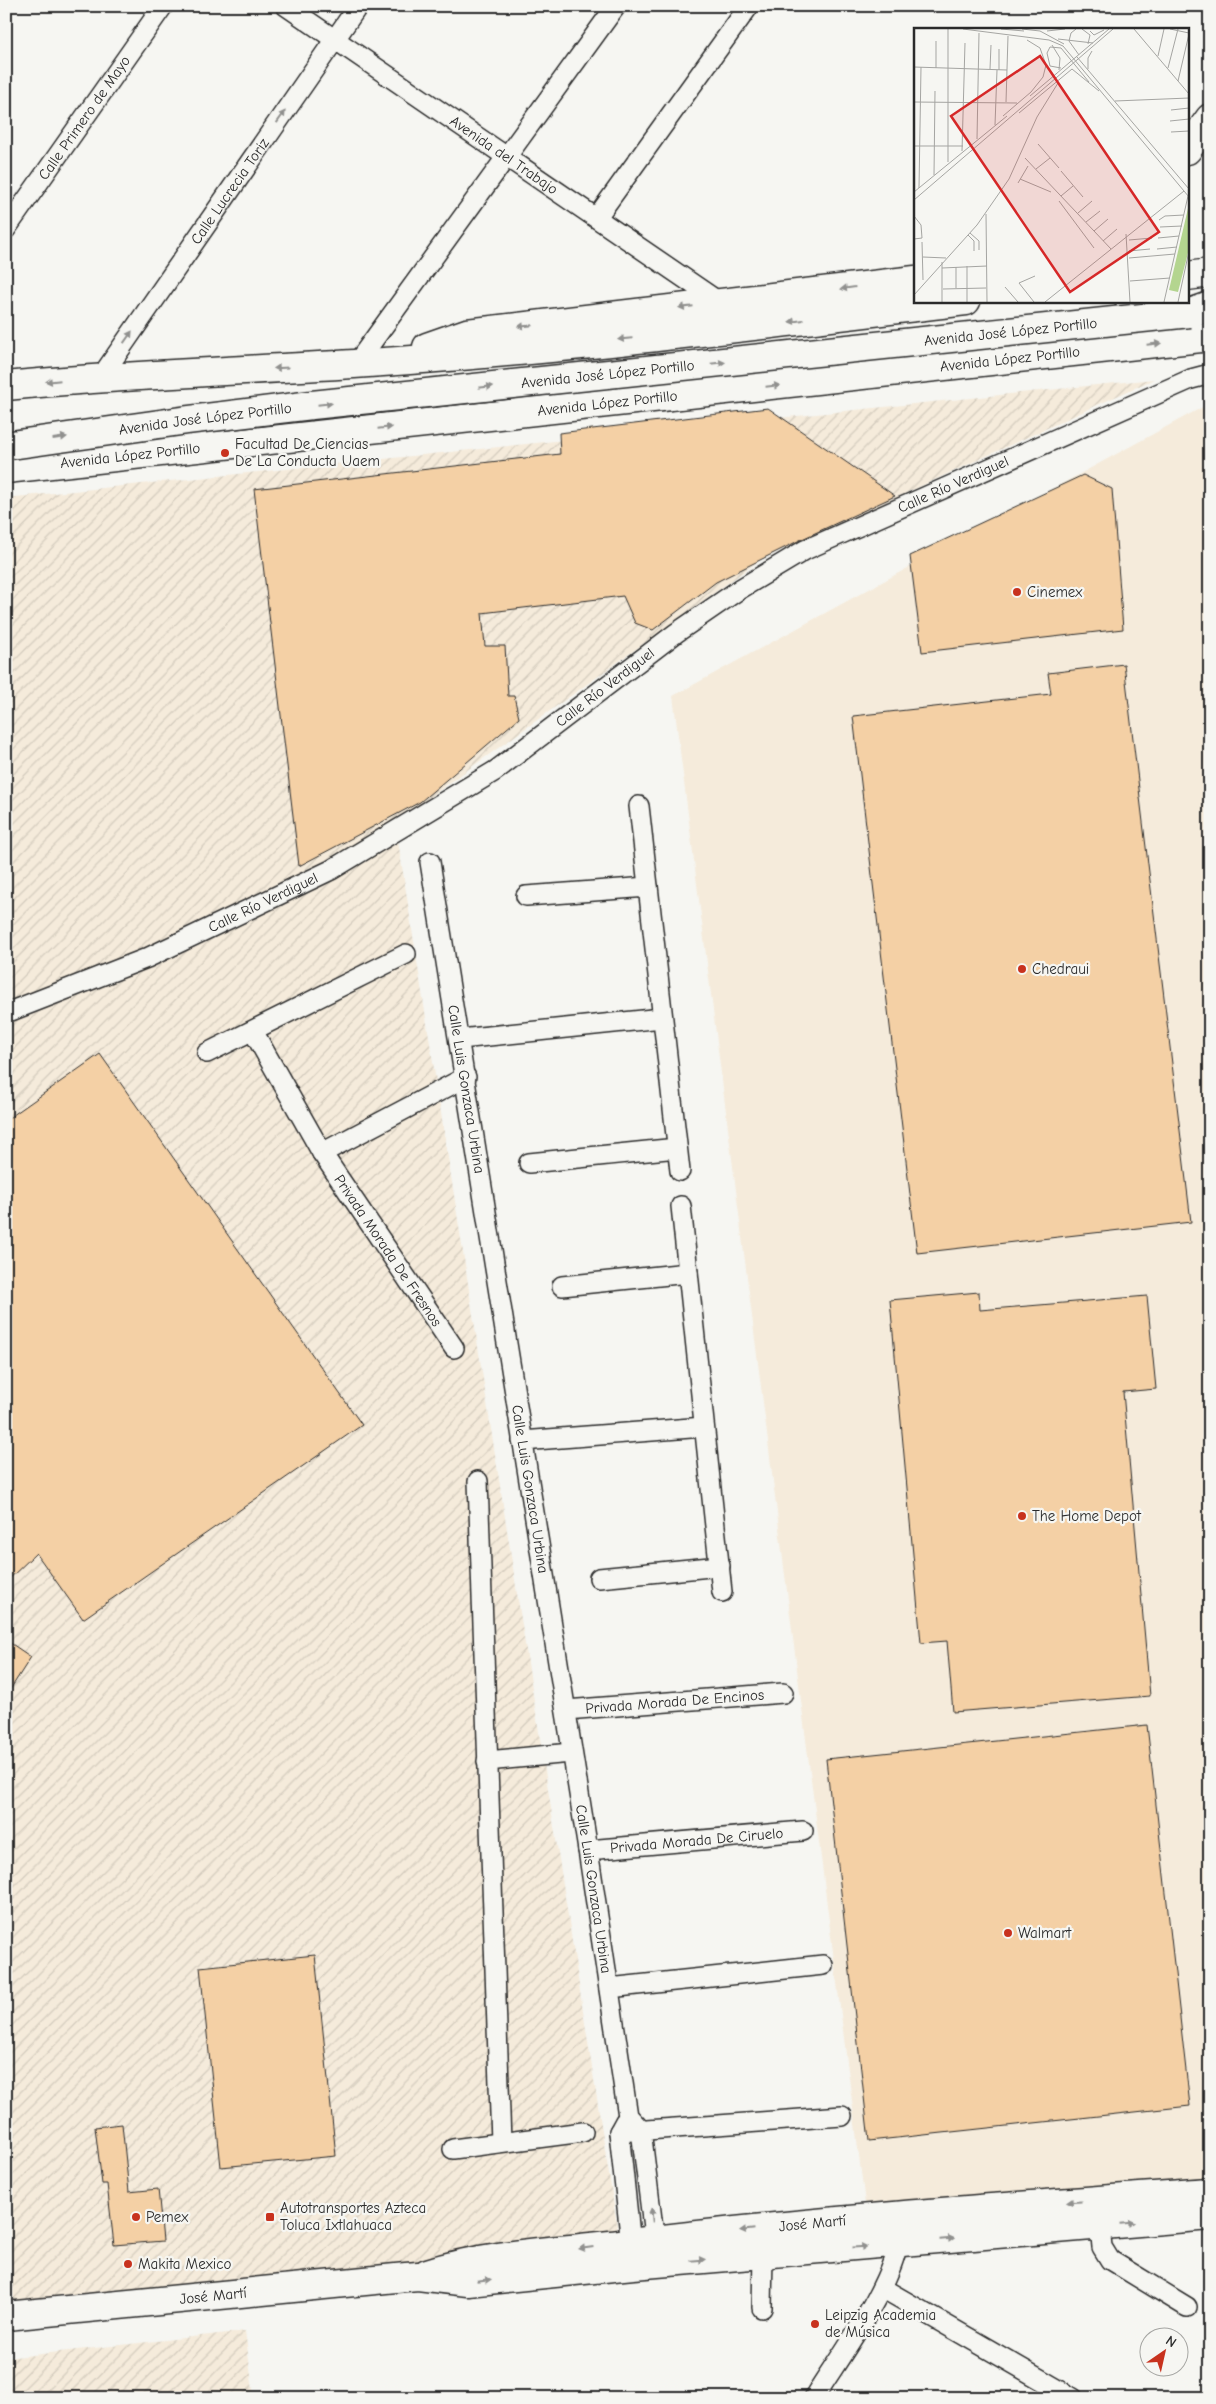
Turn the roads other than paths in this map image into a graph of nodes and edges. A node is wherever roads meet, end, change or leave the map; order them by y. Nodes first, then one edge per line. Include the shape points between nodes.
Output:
1 (163, 6) edge
2 (286, 6) edge
3 (358, 6) edge
4 (616, 6) edge
5 (749, 6) edge
6 (336, 39) junction
7 (1210, 118) edge
8 (1188, 149) edge
9 (508, 156) junction
10 (597, 217) junction
11 (6, 229) edge
12 (1210, 273) edge
13 (1188, 276) edge
14 (908, 278) edge
15 (957, 302) edge
16 (1130, 302) edge
17 (722, 304) junction
18 (1203, 310) edge
19 (1210, 338) edge
20 (1088, 350) junction
21 (399, 360) junction
22 (356, 364) junction
23 (1210, 374) edge
24 (101, 377) junction
25 (6, 386) edge
26 (8, 453) edge
27 (639, 806) dead end
28 (430, 862) dead end
29 (648, 887) junction
30 (526, 896) dead end
31 (406, 954) dead end
32 (6, 1013) edge
33 (662, 1018) junction
34 (252, 1031) junction
35 (460, 1039) junction
36 (207, 1053) dead end
37 (466, 1077) junction
38 (677, 1148) junction
39 (322, 1153) junction
40 (529, 1163) dead end
41 (680, 1170) dead end
42 (681, 1206) dead end
43 (688, 1273) junction
44 (562, 1286) dead end
45 (454, 1348) dead end
46 (704, 1427) junction
47 (522, 1441) junction
48 (478, 1481) dead end
49 (720, 1566) junction
50 (598, 1578) dead end
51 (722, 1592) dead end
52 (783, 1693) dead end
53 (566, 1710) junction
54 (571, 1753) junction
55 (487, 1761) junction
56 (803, 1831) dead end
57 (588, 1850) junction
58 (823, 1965) dead end
59 (609, 1988) junction
60 (842, 2116) dead end
61 (630, 2126) junction
62 (583, 2132) dead end
63 (501, 2142) junction
64 (453, 2149) dead end
65 (1210, 2192) edge
66 (900, 2215) junction
67 (1210, 2216) edge
68 (1100, 2226) junction
69 (899, 2244) junction
70 (644, 2253) junction
71 (763, 2254) junction
72 (882, 2288) junction
73 (1187, 2307) dead end
74 (762, 2308) dead end
75 (6, 2316) edge
76 (822, 2395) edge
77 (1073, 2398) edge

1 - 11 street, Calle Primero de Mayo
2 - 6 street, Avenida del Trabajo
3 - 6 street, Calle Lucrecia Toriz
4 - 9 street
5 - 10 street
6 - 9 street, Avenida del Trabajo
24 -> 6 street, Calle Lucrecia Toriz
7 - 8 main road
9 - 10 street, Avenida del Trabajo
9 - 22 street
10 - 17 street, Avenida del Trabajo
12 - 13 main road
14 -> 17 main road
15 -> 21 main road via 691,333
16 - 20 main road via 1130,322 1122,336 1110,345
17 -> 21 main road via 467,333 437,342
26 -> 18 main road, Avenida José López Portillo, bridge via 188,420 312,405
20 -> 19 main road, Avenida López Portillo
26 -> 20 main road, Avenida López Portillo
21 - 22 main road
22 -> 24 main road
23 - 32 street, Calle Río Verdiguel via 1191,379 806,550 740,589 676,634 495,771 331,870 147,958
24 -> 25 main road
27 - 29 street
28 - 35 street, Calle Luis Gonzaca Urbina
29 - 30 street
29 - 33 street
31 - 34 street
33 - 35 street
33 - 38 street
34 - 36 street
34 - 39 street, Privada Morada De Fresnos
35 - 37 street, Calle Luis Gonzaca Urbina
37 - 39 street
37 - 47 street, Calle Luis Gonzaca Urbina
38 - 40 street
38 - 41 street
39 - 45 street, Privada Morada De Fresnos
42 - 43 street
43 - 44 street
43 - 46 street
46 - 47 street
46 - 49 street
47 - 53 street, Calle Luis Gonzaca Urbina
48 - 55 street
49 - 50 street
49 - 51 street
52 - 53 street, Privada Morada De Encinos
53 - 54 street, Calle Luis Gonzaca Urbina
54 - 55 street
54 - 57 street, Calle Luis Gonzaca Urbina
55 - 63 street
56 - 57 street, Privada Morada De Ciruelo
57 - 59 street, Calle Luis Gonzaca Urbina
58 - 59 street
59 - 61 street, Calle Luis Gonzaca Urbina
60 - 61 street
61 - 70 street, Calle Luis Gonzaca Urbina
62 - 63 street
63 - 64 street
65 -> 66 main road, José Martí
66 - 69 street
66 -> 70 main road, José Martí
68 -> 67 main road, José Martí
69 -> 68 main road, José Martí
68 - 73 street via 1102,2247 1110,2260
71 -> 69 main road, José Martí
69 - 72 street
70 -> 71 main road, José Martí
70 - 75 main road, José Martí via 466,2262 418,2276
71 - 74 street
72 - 76 street
72 - 77 street

